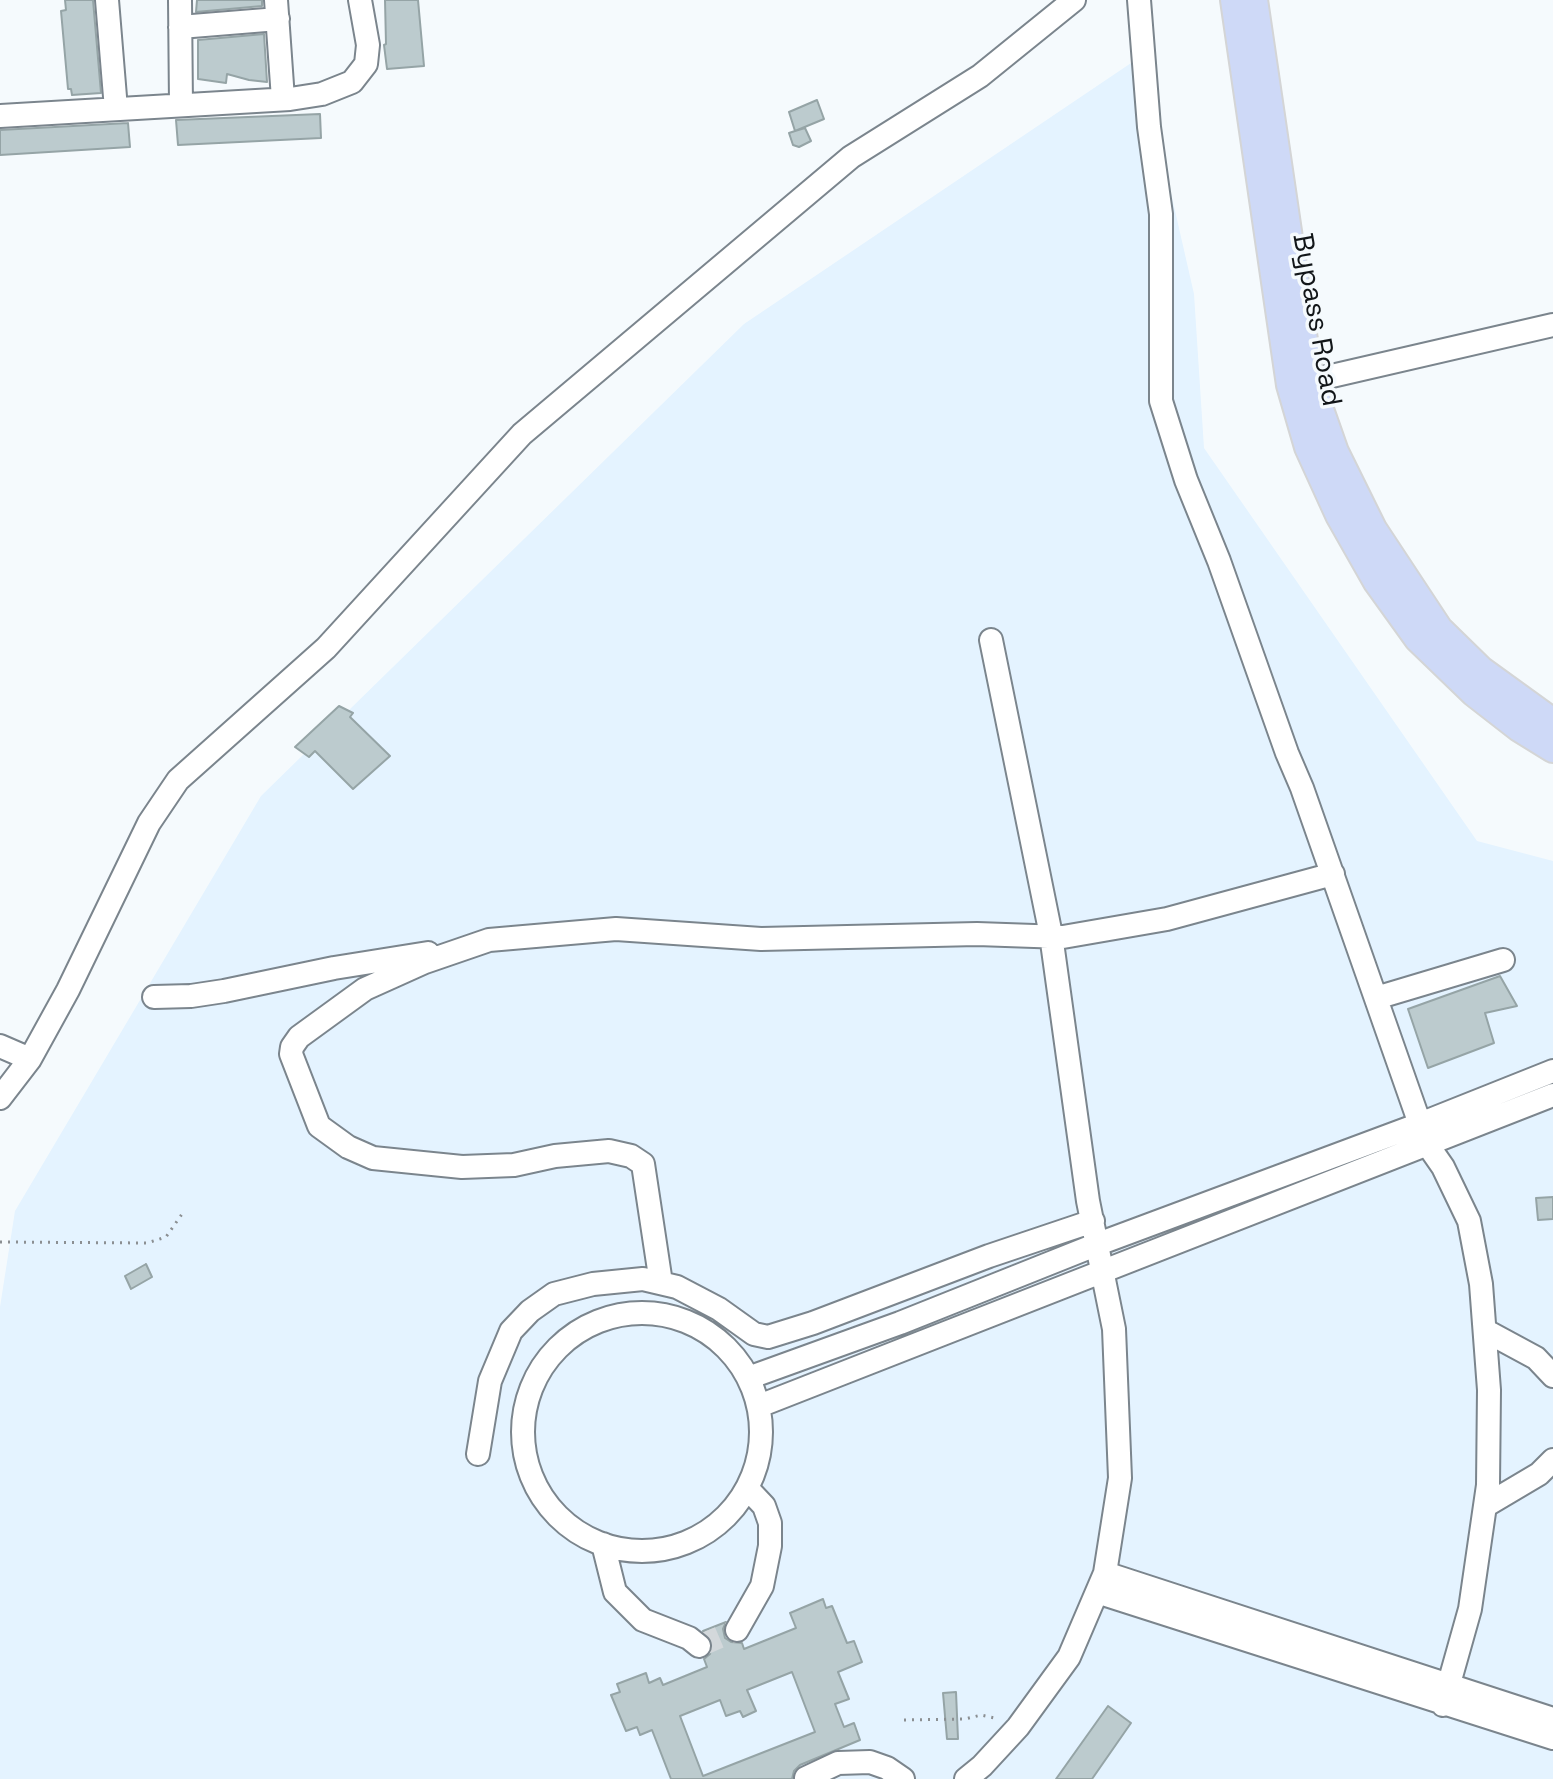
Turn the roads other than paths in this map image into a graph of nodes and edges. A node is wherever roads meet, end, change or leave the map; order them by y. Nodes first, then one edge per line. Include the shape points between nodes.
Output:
1 (107, 0) edge
2 (180, 0) edge
3 (360, 0) edge
4 (1074, 0) edge
5 (1139, 0) edge
6 (1234, 0) edge
7 (1254, 0) edge
8 (277, 9) edge
9 (180, 27) junction
10 (283, 99) junction
11 (181, 105) junction
12 (116, 109) junction
13 (0, 116) edge
14 (1552, 330) edge
15 (1310, 381) junction
16 (991, 640) dead end
17 (1553, 722) edge
18 (1553, 749) edge
19 (1333, 874) junction
20 (1051, 935) junction
21 (450, 953) junction
22 (1503, 960) dead end
23 (154, 997) dead end
24 (1376, 998) junction
25 (0, 1046) edge
26 (30, 1059) junction
27 (1553, 1071) edge
28 (1553, 1095) edge
29 (1518, 1097) junction
30 (0, 1098) edge
31 (1424, 1134) junction
32 (1093, 1221) junction
33 (1098, 1244) junction
34 (1104, 1270) junction
35 (661, 1283) junction
36 (1486, 1331) junction
37 (1553, 1376) edge
38 (748, 1378) junction
39 (759, 1406) junction
40 (478, 1454) dead end
41 (1553, 1460) edge
42 (747, 1488) junction
43 (1485, 1506) junction
44 (603, 1544) junction
45 (1101, 1582) junction
46 (737, 1630) tunnel mouth
47 (699, 1646) dead end
48 (1445, 1695) junction
49 (1553, 1719) edge
50 (1553, 1738) edge
51 (806, 1778) edge
52 (903, 1779) edge
53 (966, 1779) edge

1 - 12 street
2 - 9 street
3 - 10 street via 368,45 360,74 330,91
4 - 26 street via 980,76 851,157 522,434 326,648 178,780 149,823
5 - 19 street via 1161,214 1161,401
6 - 18 main road, Bypass Road via 1290,385 1308,447 1377,582 1418,639 1474,693
7 - 15 main road, Bypass Road
8 - 9 street
8 - 10 street
9 - 11 street
10 - 11 street
11 - 12 street
12 - 13 street
14 - 15 street
15 - 17 main road, Bypass Road via 1335,452 1373,529 1439,629 1481,670
16 - 20 street
19 - 20 street via 1167,919
19 - 24 street
20 - 21 street via 761,939 616,929 489,940
20 - 32 street
21 - 23 street via 414,954 191,996
21 - 35 street via 365,989 299,1037 291,1054 319,1126 373,1158 413,1163 514,1165 609,1151 631,1156 643,1164
22 - 24 street
24 - 31 street
25 - 26 street
26 - 30 street
27 - 29 street
28 - 29 street
29 - 31 street
31 - 33 street
31 - 34 street
31 - 36 street via 1469,1221
32 - 33 street
32 - 35 street via 768,1337
33 - 34 street
33 - 38 street
34 - 39 street
34 - 45 street via 1114,1329 1120,1478
35 - 40 street via 643,1279 593,1284 554,1294 530,1311 511,1331 490,1381
36 - 37 street via 1536,1358
36 - 43 street
38 - 39 street
38 - 44 street via 724,1345 695,1325 662,1314 624,1313 588,1325 557,1348 535,1378 523,1415 524,1453 537,1489 560,1520
39 - 42 street via 761,1444
41 - 43 street
42 - 44 street via 732,1513 702,1537 666,1550 628,1552
42 - 46 street via 764,1506 770,1546 762,1586
43 - 48 street via 1470,1609
44 - 47 street via 615,1592 643,1620
45 - 48 street
45 - 53 street via 1069,1657 1018,1727
48 - 49 street
48 - 50 street
51 - 52 street via 838,1763 870,1762

